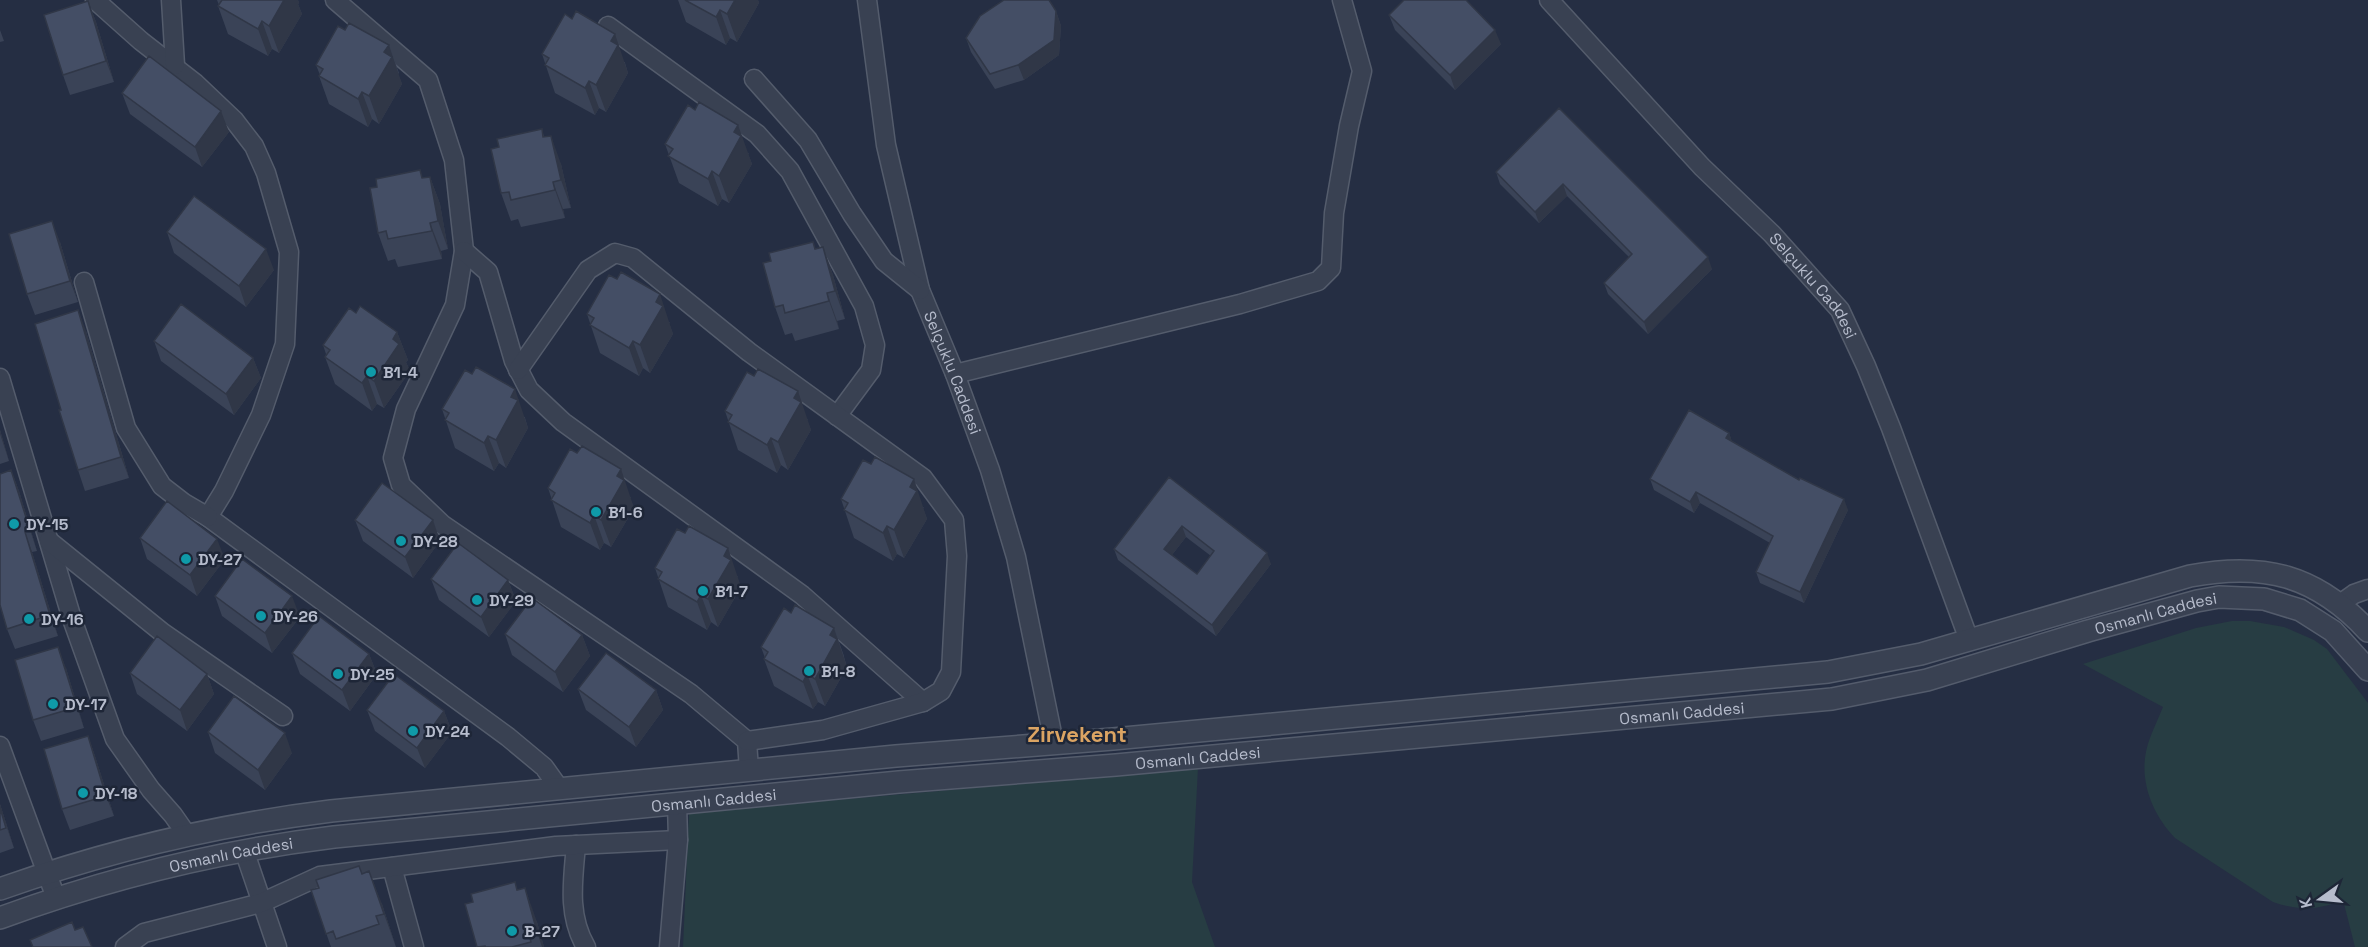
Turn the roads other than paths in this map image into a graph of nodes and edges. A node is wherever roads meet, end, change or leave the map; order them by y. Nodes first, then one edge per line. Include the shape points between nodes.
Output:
1 (95, 0) edge
2 (171, 0) edge
3 (336, 0) edge
4 (867, 0) edge
5 (1342, 0) edge
6 (1549, 0) edge
7 (608, 26) dead end
8 (174, 65) junction
9 (754, 79) dead end
10 (464, 251) junction
11 (84, 282) dead end
12 (920, 290) junction
13 (518, 370) junction
14 (955, 374) junction
15 (0, 378) edge
16 (837, 416) junction
17 (208, 517) junction
18 (49, 541) junction
19 (2368, 589) edge
20 (2340, 604) junction
21 (2322, 623) junction
22 (2368, 631) edge
23 (1969, 640) junction
24 (1978, 664) junction
25 (2368, 670) edge
26 (923, 702) junction
27 (283, 716) dead end
28 (747, 741) junction
29 (1054, 743) junction
30 (0, 746) edge
31 (749, 770) junction
32 (1059, 770) junction
33 (559, 788) junction
34 (752, 796) junction
35 (678, 803) junction
36 (187, 835) junction
37 (678, 840) junction
38 (576, 845) junction
39 (244, 850) junction
40 (392, 867) junction
41 (48, 873) junction
42 (0, 889) edge
43 (56, 898) junction
44 (261, 903) junction
45 (0, 918) edge
46 (125, 947) edge
47 (277, 947) edge
48 (414, 947) edge
49 (586, 947) edge
50 (669, 947) edge

1 - 8 street
2 - 8 street
3 - 10 street via 428,80 454,160
4 - 12 street, Selçuklu Caddesi via 886,145
5 - 14 street via 1362,71 1334,213 1331,268 1318,281
6 - 23 street, Selçuklu Caddesi via 1840,310 1891,428
7 - 16 street via 757,134 790,171 864,306 875,345 871,370
8 - 17 street via 234,120 254,146 289,252 285,344 261,415
9 - 12 street via 808,140 884,261
10 - 13 street via 488,272
10 - 28 street via 455,305 406,409 393,458 400,485 443,525 691,694
11 - 17 street via 126,428 162,486
12 - 14 street, Selçuklu Caddesi
13 - 16 street via 588,270 615,253 633,258 749,352
13 - 26 street via 529,390 563,422 802,595
14 - 29 street, Selçuklu Caddesi via 1016,557
15 - 18 street
16 - 26 street via 922,478 954,520 957,556 951,672 941,692
17 - 33 street via 508,737 544,768
18 - 27 street via 163,633
18 - 36 street via 115,739
19 - 20 street
20 - 21 street
20 - 22 street, Osmanlı Caddesi
20 - 23 street, Osmanlı Caddesi via 2313,586 2276,574 2226,570 2179,579
21 - 24 street, Osmanlı Caddesi via 2283,603 2219,597
21 - 25 street, Osmanlı Caddesi via 2348,645
23 - 24 street
23 - 29 street, Osmanlı Caddesi via 1886,662 1818,674
24 - 32 street, Osmanlı Caddesi via 1927,680 1832,699
26 - 28 street via 823,730
28 - 31 street
29 - 31 street, Osmanlı Caddesi
29 - 32 street
30 - 41 street
31 - 33 street, Osmanlı Caddesi
31 - 34 street
32 - 34 street, Osmanlı Caddesi
33 - 36 street, Osmanlı Caddesi via 273,818
34 - 35 street, Osmanlı Caddesi
35 - 37 street
35 - 39 street, Osmanlı Caddesi via 334,837
36 - 41 street, Osmanlı Caddesi
37 - 38 street
37 - 50 street
38 - 40 street
38 - 49 street via 571,901
39 - 43 street, Osmanlı Caddesi via 160,868
39 - 44 street
40 - 44 street via 320,876
40 - 48 street
41 - 42 street, Osmanlı Caddesi
41 - 43 street
43 - 45 street, Osmanlı Caddesi
44 - 46 street via 144,933
44 - 47 street

